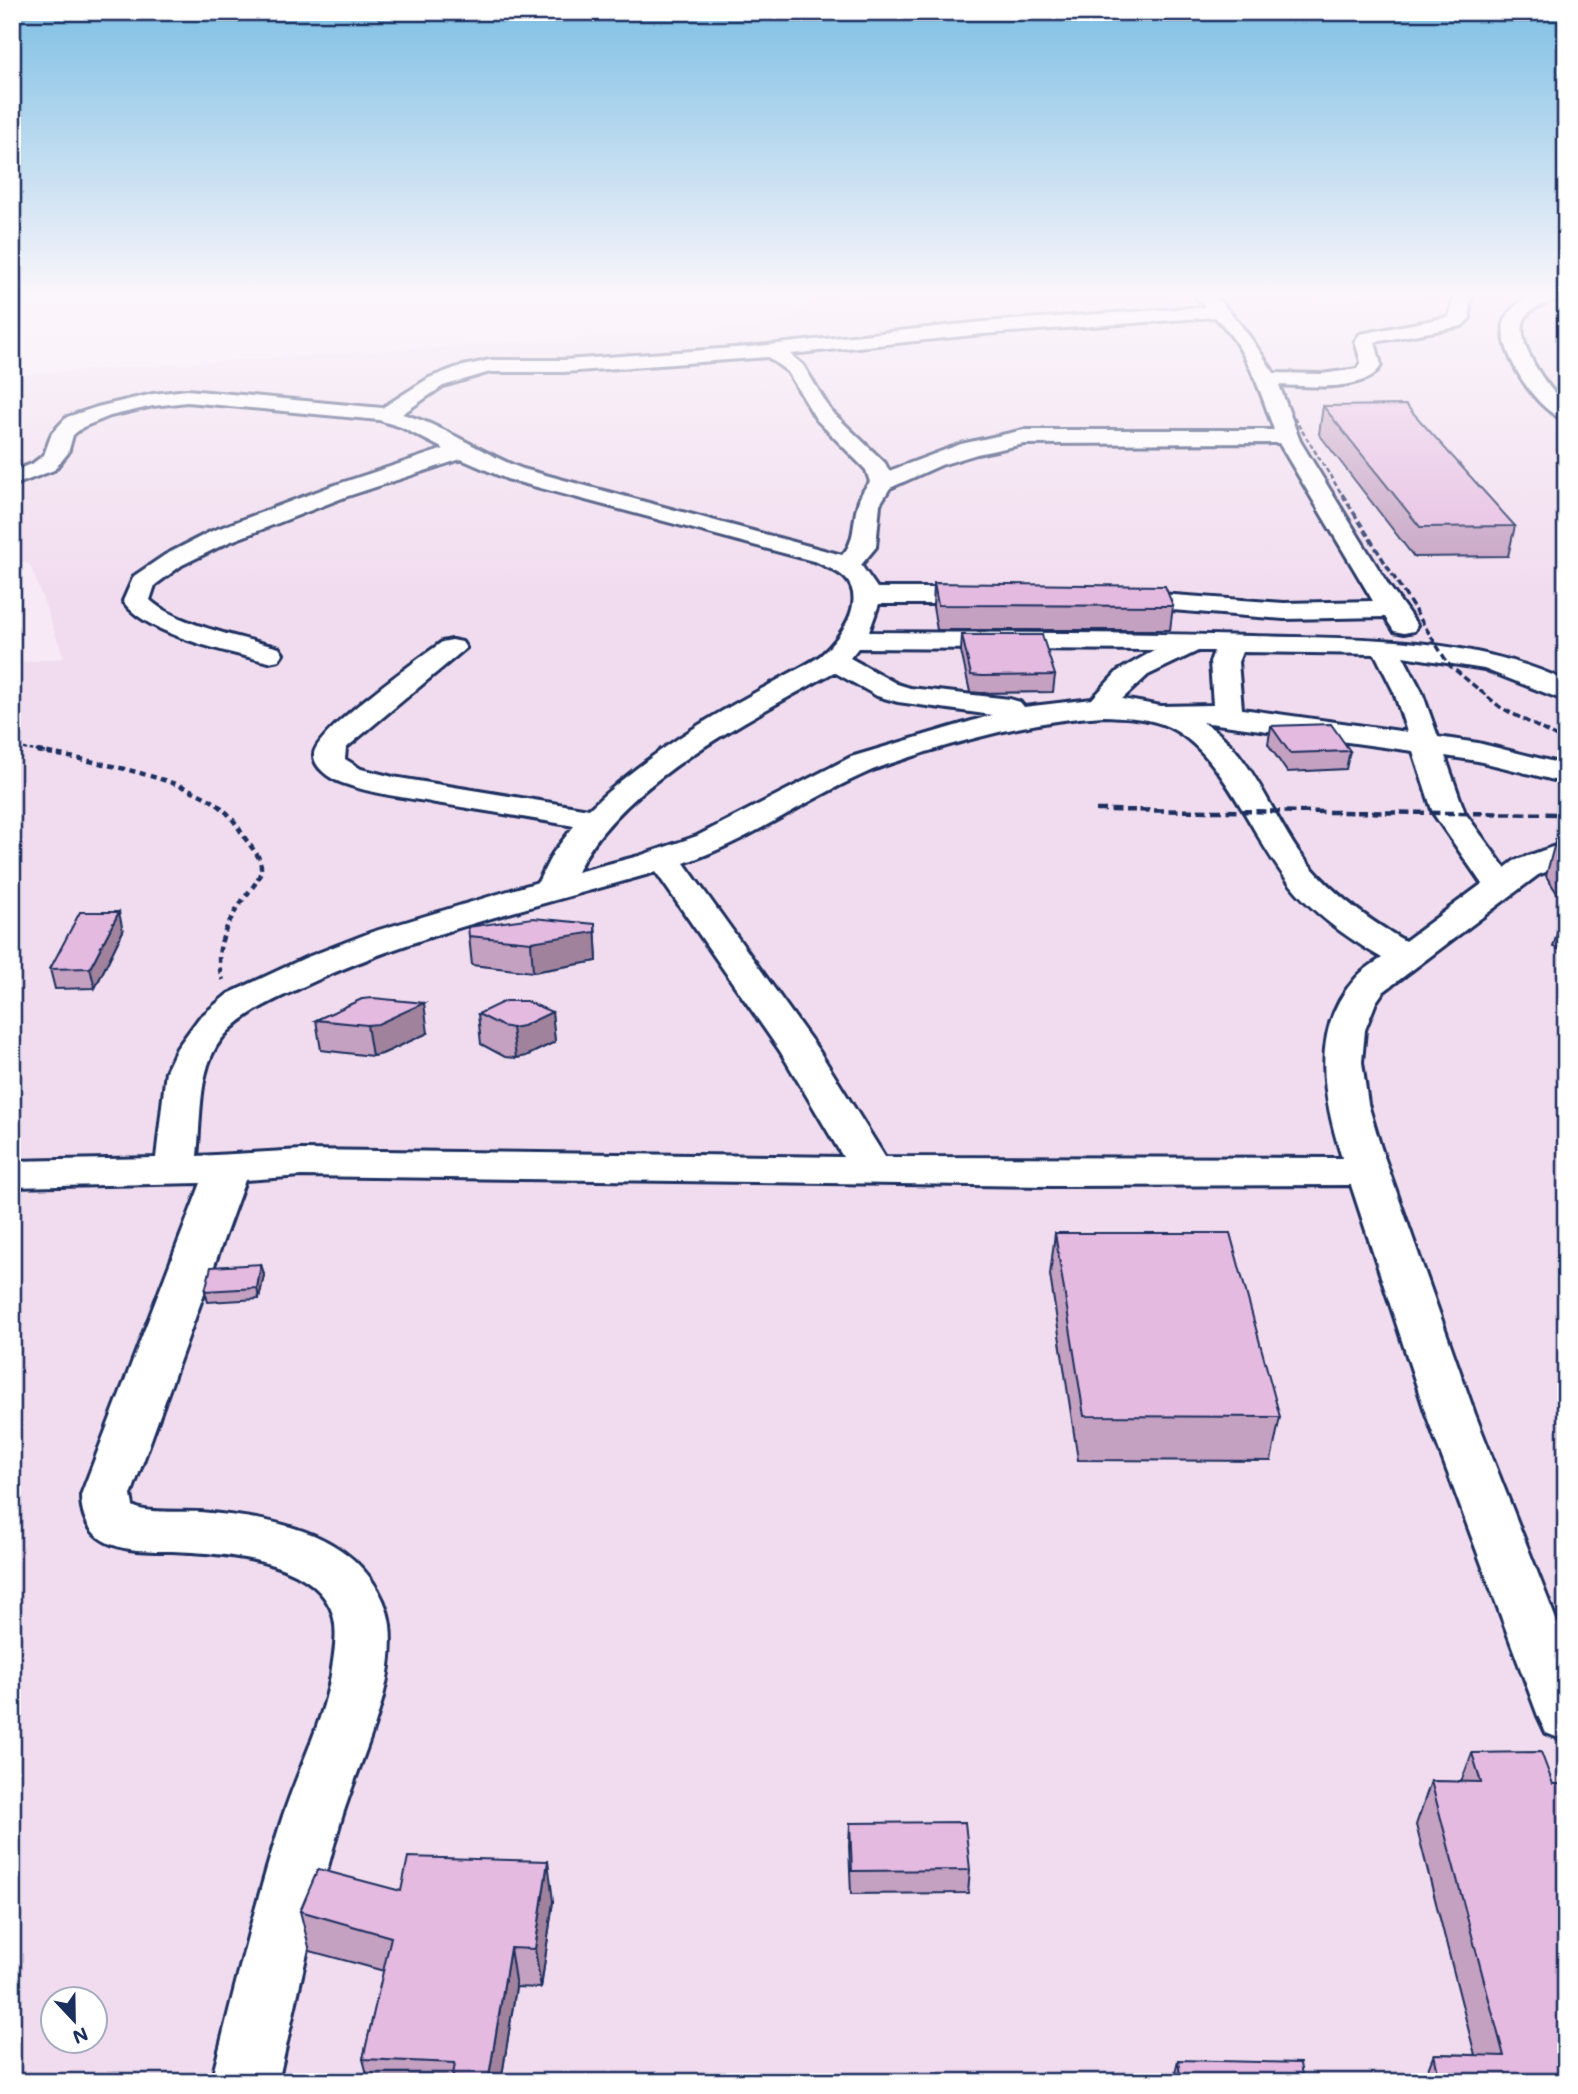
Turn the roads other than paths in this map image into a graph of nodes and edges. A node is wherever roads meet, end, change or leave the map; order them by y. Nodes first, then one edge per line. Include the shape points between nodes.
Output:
1 (417, 395) edge
2 (811, 395) edge
3 (1272, 395) edge
4 (1544, 395) edge
5 (1566, 414) edge
6 (386, 415) junction
7 (1287, 436) junction
8 (462, 451) junction
9 (12, 479) edge
10 (883, 483) junction
11 (842, 565) junction
12 (865, 596) junction
13 (1008, 597) edge
14 (1101, 598) edge
15 (1393, 609) junction
16 (1201, 642) junction
17 (1231, 643) junction
18 (452, 648) dead end
19 (1385, 648) junction
20 (1422, 649) junction
21 (842, 650) junction
22 (269, 654) dead end
23 (887, 690) junction
24 (1566, 692) edge
25 (1100, 708) junction
26 (1044, 711) junction
27 (1154, 713) junction
28 (1228, 716) junction
29 (922, 743) junction
30 (1427, 745) junction
31 (1566, 774) edge
32 (598, 821) junction
33 (1566, 852) edge
34 (664, 859) junction
35 (1501, 887) junction
36 (552, 889) junction
37 (1406, 957) junction
38 (228, 1168) junction
39 (175, 1171) junction
40 (872, 1171) junction
41 (1369, 1171) junction
42 (12, 1174) edge
43 (1566, 1716) edge
44 (244, 2082) edge

1 - 6 lane
2 - 10 lane via 823,415 877,468
3 - 7 lane
4 - 5 lane
6 - 8 lane via 409,422
6 - 9 lane via 201,396 153,400 75,422 63,433 54,459
7 - 10 lane via 1024,437 946,457
7 - 15 lane
8 - 11 lane via 556,487 786,546
8 - 22 lane via 233,530 172,562 135,593 141,607 159,618
10 - 11 lane via 867,501 864,547
11 - 12 lane via 859,579
12 - 13 lane
12 - 21 lane via 859,626
14 - 15 lane via 1273,611
15 - 20 lane
16 - 17 lane
16 - 21 lane
16 - 25 lane via 1146,662 1129,674
17 - 19 lane
17 - 28 lane via 1224,662
18 - 32 lane via 333,744 328,753 331,763 350,776 393,786
19 - 20 lane
19 - 30 lane via 1408,692
20 - 24 lane via 1485,660
21 - 23 lane
21 - 32 lane via 692,741 651,771
23 - 26 lane via 931,700
23 - 29 lane
25 - 26 lane
25 - 27 lane
26 - 29 lane
27 - 28 lane
27 - 37 lane via 1203,735 1231,769 1309,888 1326,905
28 - 30 lane
29 - 34 lane via 858,765 744,827
30 - 31 lane
30 - 35 lane via 1449,813
32 - 36 lane via 566,858
33 - 35 lane via 1526,868
34 - 36 lane
34 - 40 lane via 765,998
35 - 37 lane
36 - 39 lane via 384,940 241,1002 212,1026 195,1048 186,1071
37 - 41 lane via 1370,984 1354,1005 1345,1028 1343,1062 1349,1105
38 - 39 lane
38 - 40 lane via 302,1163
38 - 44 lane via 106,1495 107,1511 115,1521 131,1528 211,1533 309,1555 336,1574 355,1598 363,1622 360,1679 310,1822
39 - 42 lane
40 - 41 lane
41 - 43 lane via 1470,1472

